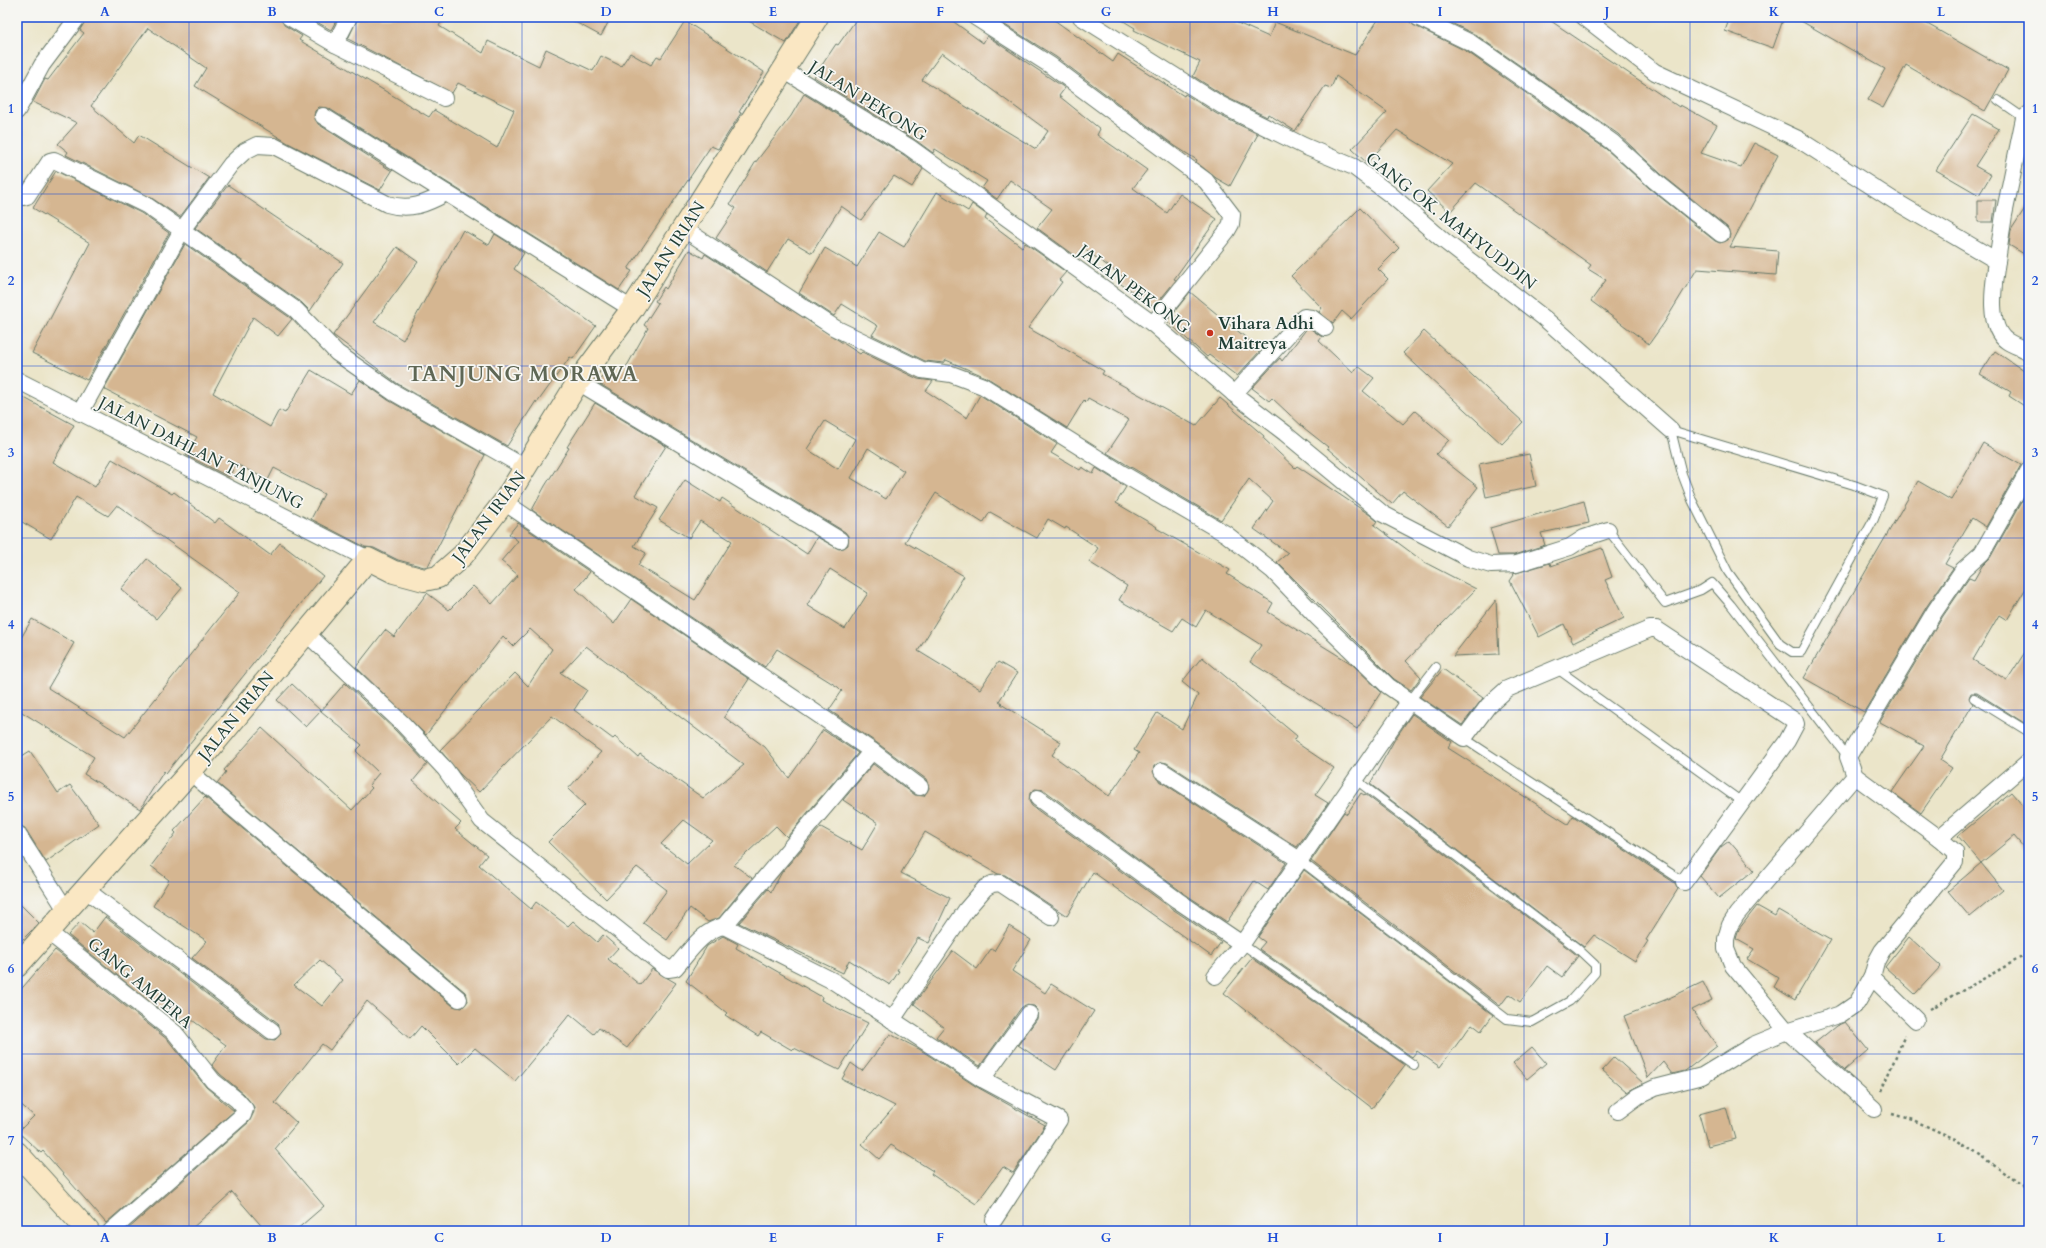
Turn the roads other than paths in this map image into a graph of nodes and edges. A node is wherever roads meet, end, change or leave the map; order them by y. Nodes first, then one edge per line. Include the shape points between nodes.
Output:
1 (78, 17) edge
2 (289, 17) edge
3 (349, 17) edge
4 (818, 17) edge
5 (975, 17) edge
6 (1081, 17) edge
7 (1417, 17) edge
8 (1584, 17) edge
9 (335, 44) junction
10 (785, 71) junction
11 (444, 98) dead end
12 (1998, 100) dead end
13 (17, 111) edge
14 (323, 116) dead end
15 (2027, 116) edge
16 (446, 193) junction
17 (17, 194) edge
18 (684, 229) junction
19 (182, 230) junction
20 (1722, 234) dead end
21 (1997, 261) junction
22 (632, 309) junction
23 (1153, 324) junction
24 (1325, 328) dead end
25 (2029, 352) edge
26 (17, 380) edge
27 (578, 382) junction
28 (1234, 394) junction
29 (80, 413) junction
30 (1671, 430) junction
31 (526, 468) junction
32 (2029, 470) edge
33 (504, 502) junction
34 (1608, 530) joint
35 (840, 540) dead end
36 (368, 558) junction
37 (305, 632) junction
38 (1436, 667) dead end
39 (1556, 668) junction
40 (1974, 698) dead end
41 (1409, 702) junction
42 (2029, 732) edge
43 (1464, 738) junction
44 (872, 751) junction
45 (1848, 757) junction
46 (2029, 761) edge
47 (1162, 771) dead end
48 (190, 772) junction
49 (1854, 776) junction
50 (1356, 780) junction
51 (920, 787) dead end
52 (1038, 798) dead end
53 (1742, 802) junction
54 (17, 833) edge
55 (1939, 838) junction
56 (1301, 861) junction
57 (1684, 882) joint
58 (86, 890) junction
59 (66, 910) junction
60 (1051, 917) dead end
61 (724, 926) junction
62 (47, 931) junction
63 (1242, 944) junction
64 (17, 966) edge
65 (1215, 976) dead end
66 (1872, 976) junction
67 (459, 999) dead end
68 (1029, 1014) dead end
69 (892, 1020) junction
70 (1916, 1020) road end
71 (272, 1031) dead end
72 (1788, 1031) junction
73 (1414, 1065) dead end
74 (982, 1079) junction
75 (1874, 1109) road end
76 (1618, 1111) dead end
77 (17, 1153) edge
78 (994, 1220) dead end
79 (88, 1231) edge
80 (111, 1231) edge

1 - 13 street via 42,66
2 - 9 street
3 - 9 street
4 - 10 main road, JALAN IRIAN
5 - 23 street via 1050,65 1206,181 1232,215 1227,231
6 - 30 street, GANG OK. MAHYUDDIN via 1221,105 1354,168 1544,318
7 - 20 street via 1471,43 1556,102 1612,142 1655,181
8 - 21 street via 1655,72 1798,140
9 - 11 street
10 - 18 main road, JALAN IRIAN
10 - 23 street, JALAN PEKONG via 909,147
12 - 15 lane
14 - 16 street
15 - 21 street via 2004,215
16 - 19 street via 427,204 406,209 395,207 274,146 257,145 245,151 231,164
16 - 22 street
17 - 19 street via 28,196 50,161 54,160 146,205
18 - 22 main road, JALAN IRIAN
18 - 41 street via 834,328 922,370 951,374 982,386 1122,474 1226,534 1273,571 1341,642
19 - 29 street
19 - 31 street via 296,310 337,353 393,392
21 - 25 street via 1993,301 1999,332 2006,341
22 - 27 main road, JALAN IRIAN
23 - 28 street, JALAN PEKONG
24 - 28 street via 1312,318 1304,317
26 - 29 street, JALAN DAHLAN TANJUNG
27 - 31 main road, JALAN IRIAN
27 - 35 street
28 - 34 street, JALAN PEKONG via 1286,433 1383,514 1468,558 1491,565 1516,564 1570,547 1584,538
29 - 36 street, JALAN DAHLAN TANJUNG
30 - 30 lane via 1883,496 1874,519 1801,652 1792,652 1780,644 1728,572 1684,481
31 - 33 main road, JALAN IRIAN
32 - 45 street via 1982,553 1963,570 1935,611
33 - 36 main road, JALAN IRIAN via 463,555 438,577 424,580 412,578
33 - 44 street
34 - 45 lane via 1665,603 1712,583
36 - 37 main road, JALAN IRIAN
37 - 48 main road, JALAN IRIAN
37 - 61 street via 402,723 445,769 482,821 668,969 675,968 706,933 715,927
38 - 41 lane
39 - 43 street via 1508,689 1488,706
39 - 53 lane
39 - 53 street via 1650,629 1656,629 1796,721 1787,741
40 - 42 lane
41 - 43 street
41 - 50 street
43 - 57 lane
44 - 51 street
44 - 61 street
45 - 49 street
46 - 55 street
47 - 56 street
48 - 58 main road, JALAN IRIAN
48 - 67 street
49 - 55 street
49 - 72 street via 1737,914 1728,933 1726,949 1733,966
50 - 56 street
50 - 56 lane via 1577,948 1595,965 1595,973 1570,1001 1532,1022 1508,1019
52 - 63 street via 1177,900
53 - 57 street
54 - 59 street
55 - 66 street via 1955,852 1955,862 1882,951
56 - 63 street
58 - 59 main road, JALAN IRIAN
58 - 71 street
59 - 62 main road, JALAN IRIAN
60 - 69 street via 1000,883 985,888 966,910
61 - 69 street via 833,981
62 - 64 main road, JALAN IRIAN
62 - 80 street, GANG AMPERA via 175,1032 213,1081 245,1109 242,1115
63 - 65 street
63 - 73 lane
66 - 70 street
66 - 72 street via 1857,1003 1841,1014
68 - 74 street
69 - 74 street
72 - 75 street
72 - 76 street via 1753,1045 1702,1076 1641,1094
74 - 78 street via 1059,1120
77 - 79 main road

